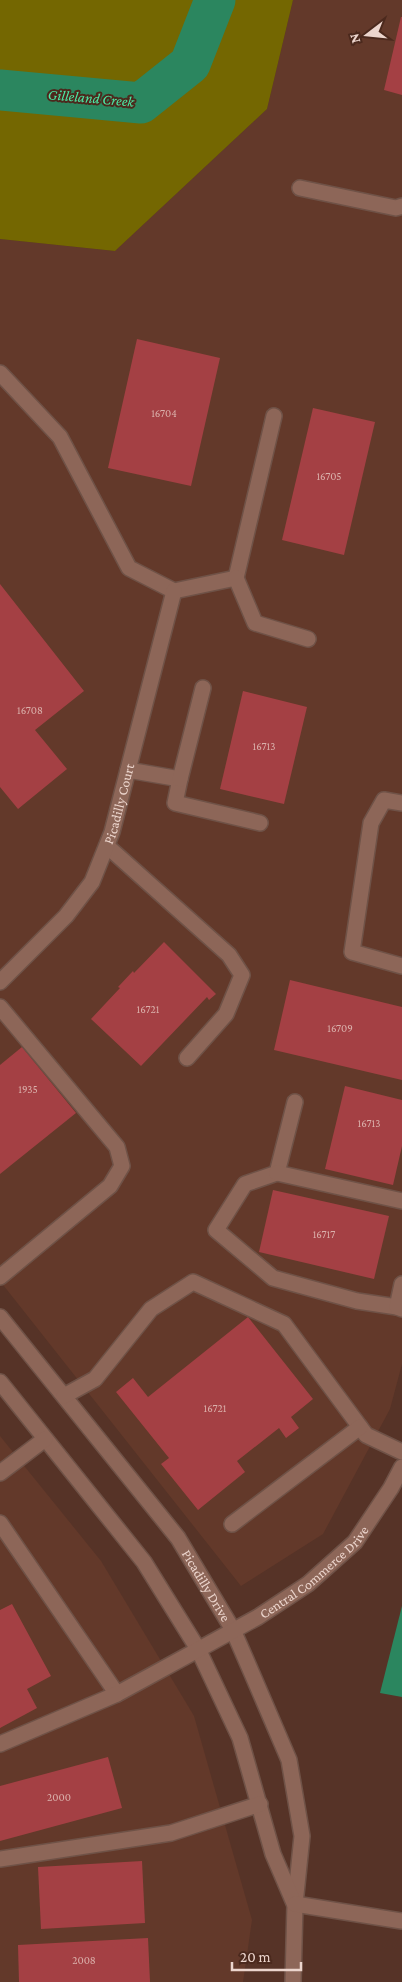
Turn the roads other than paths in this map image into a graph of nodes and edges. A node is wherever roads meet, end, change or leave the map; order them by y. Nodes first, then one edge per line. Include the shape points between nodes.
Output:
1 (300, 188) dead end
2 (402, 206) edge
3 (0, 373) edge
4 (274, 416) dead end
5 (236, 578) junction
6 (174, 591) junction
7 (308, 638) dead end
8 (203, 688) dead end
9 (128, 770) junction
10 (180, 778) junction
11 (402, 803) edge
12 (260, 823) dead end
13 (107, 846) junction
14 (402, 966) edge
15 (3, 973) edge
16 (0, 1006) edge
17 (187, 1058) dead end
18 (295, 1102) dead end
19 (277, 1172) junction
20 (402, 1201) edge
21 (0, 1277) edge
22 (402, 1284) edge
23 (400, 1308) edge
24 (0, 1317) edge
25 (0, 1382) edge
26 (64, 1396) junction
27 (360, 1427) junction
28 (45, 1439) junction
29 (402, 1452) edge
30 (402, 1467) edge
31 (0, 1473) edge
32 (0, 1523) edge
33 (232, 1524) dead end
34 (233, 1630) junction
35 (198, 1649) junction
36 (117, 1694) junction
37 (0, 1744) edge
38 (260, 1804) junction
39 (0, 1859) edge
40 (295, 1904) junction
41 (402, 1921) edge
42 (293, 1982) edge

1 - 2 street via 396,208
3 - 6 street via 60,437 129,568
4 - 5 street
5 - 6 street
5 - 7 street via 256,623
6 - 9 street, Picadilly Court
8 - 10 street
9 - 10 street
9 - 13 street, Picadilly Court
10 - 12 street via 175,804
11 - 14 street via 384,800 371,823 352,952
13 - 15 street, Picadilly Court via 92,882 66,916
13 - 17 street via 229,955 242,975 226,1014
16 - 21 street via 117,1147 122,1166 110,1186
18 - 19 street
19 - 20 street
19 - 23 street via 245,1184 216,1230 273,1278 357,1302
22 - 23 street
24 - 26 street, Picadilly Drive
25 - 28 street, Picadilly Drive
26 - 27 street via 95,1379 150,1310 193,1282 284,1324
26 - 34 street, Picadilly Drive via 178,1538
27 - 29 street via 366,1435
27 - 33 street
28 - 31 street
28 - 35 street, Picadilly Drive via 144,1562
30 - 34 street, Central Commerce Drive via 355,1542 308,1584 258,1618
32 - 36 street
34 - 35 street, Central Commerce Drive
34 - 40 street, Picadilly Drive via 289,1760 302,1836
35 - 36 street, Central Commerce Drive
35 - 38 street, Picadilly Drive via 240,1738
36 - 37 street, Central Commerce Drive
38 - 39 street via 171,1833
38 - 40 street, Picadilly Drive via 273,1854
40 - 41 street
40 - 42 street, Picadilly Drive

